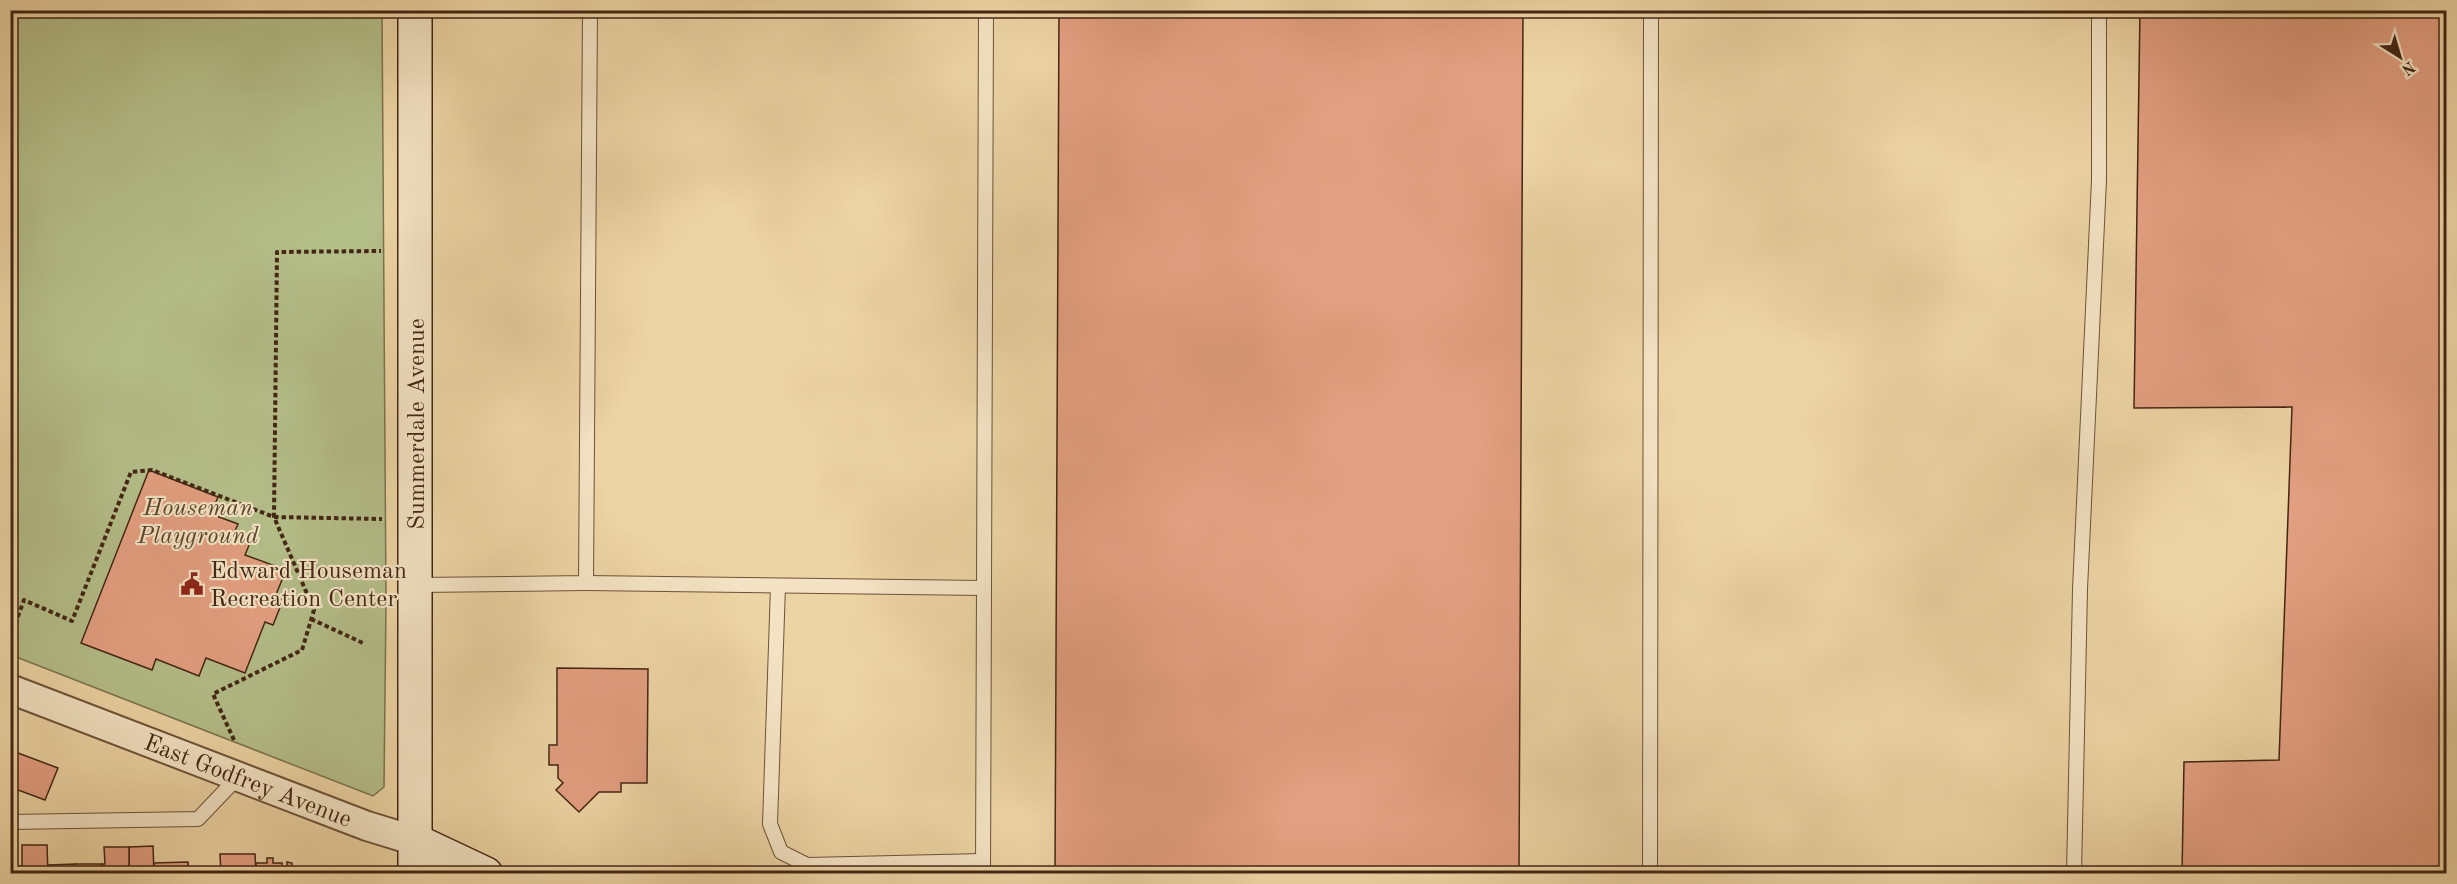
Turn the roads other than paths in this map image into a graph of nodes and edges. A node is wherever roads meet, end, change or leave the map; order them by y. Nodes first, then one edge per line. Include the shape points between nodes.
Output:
1 (415, 10) edge
2 (590, 10) edge
3 (986, 10) edge
4 (1651, 10) edge
5 (2099, 10) edge
6 (586, 583) junction
7 (416, 585) junction
8 (778, 586) junction
9 (984, 588) junction
10 (10, 688) edge
11 (245, 779) junction
12 (10, 822) edge
13 (416, 841) junction
14 (983, 867) edge
15 (415, 873) edge
16 (486, 873) edge
17 (1650, 873) edge
18 (2074, 873) edge

1 - 7 main road, Summerdale Avenue
2 - 6 lane
3 - 9 lane
4 - 17 lane
5 - 18 lane via 2099,180 2080,589
6 - 7 lane
6 - 8 lane
7 - 13 main road, Summerdale Avenue
8 - 9 lane
8 - 14 lane via 770,824 781,852 807,865
9 - 14 lane
10 - 11 street, East Godfrey Avenue
11 - 12 lane via 198,819
11 - 13 street, East Godfrey Avenue
13 - 15 main road, Summerdale Avenue
13 - 16 main road, East Godfrey Avenue

